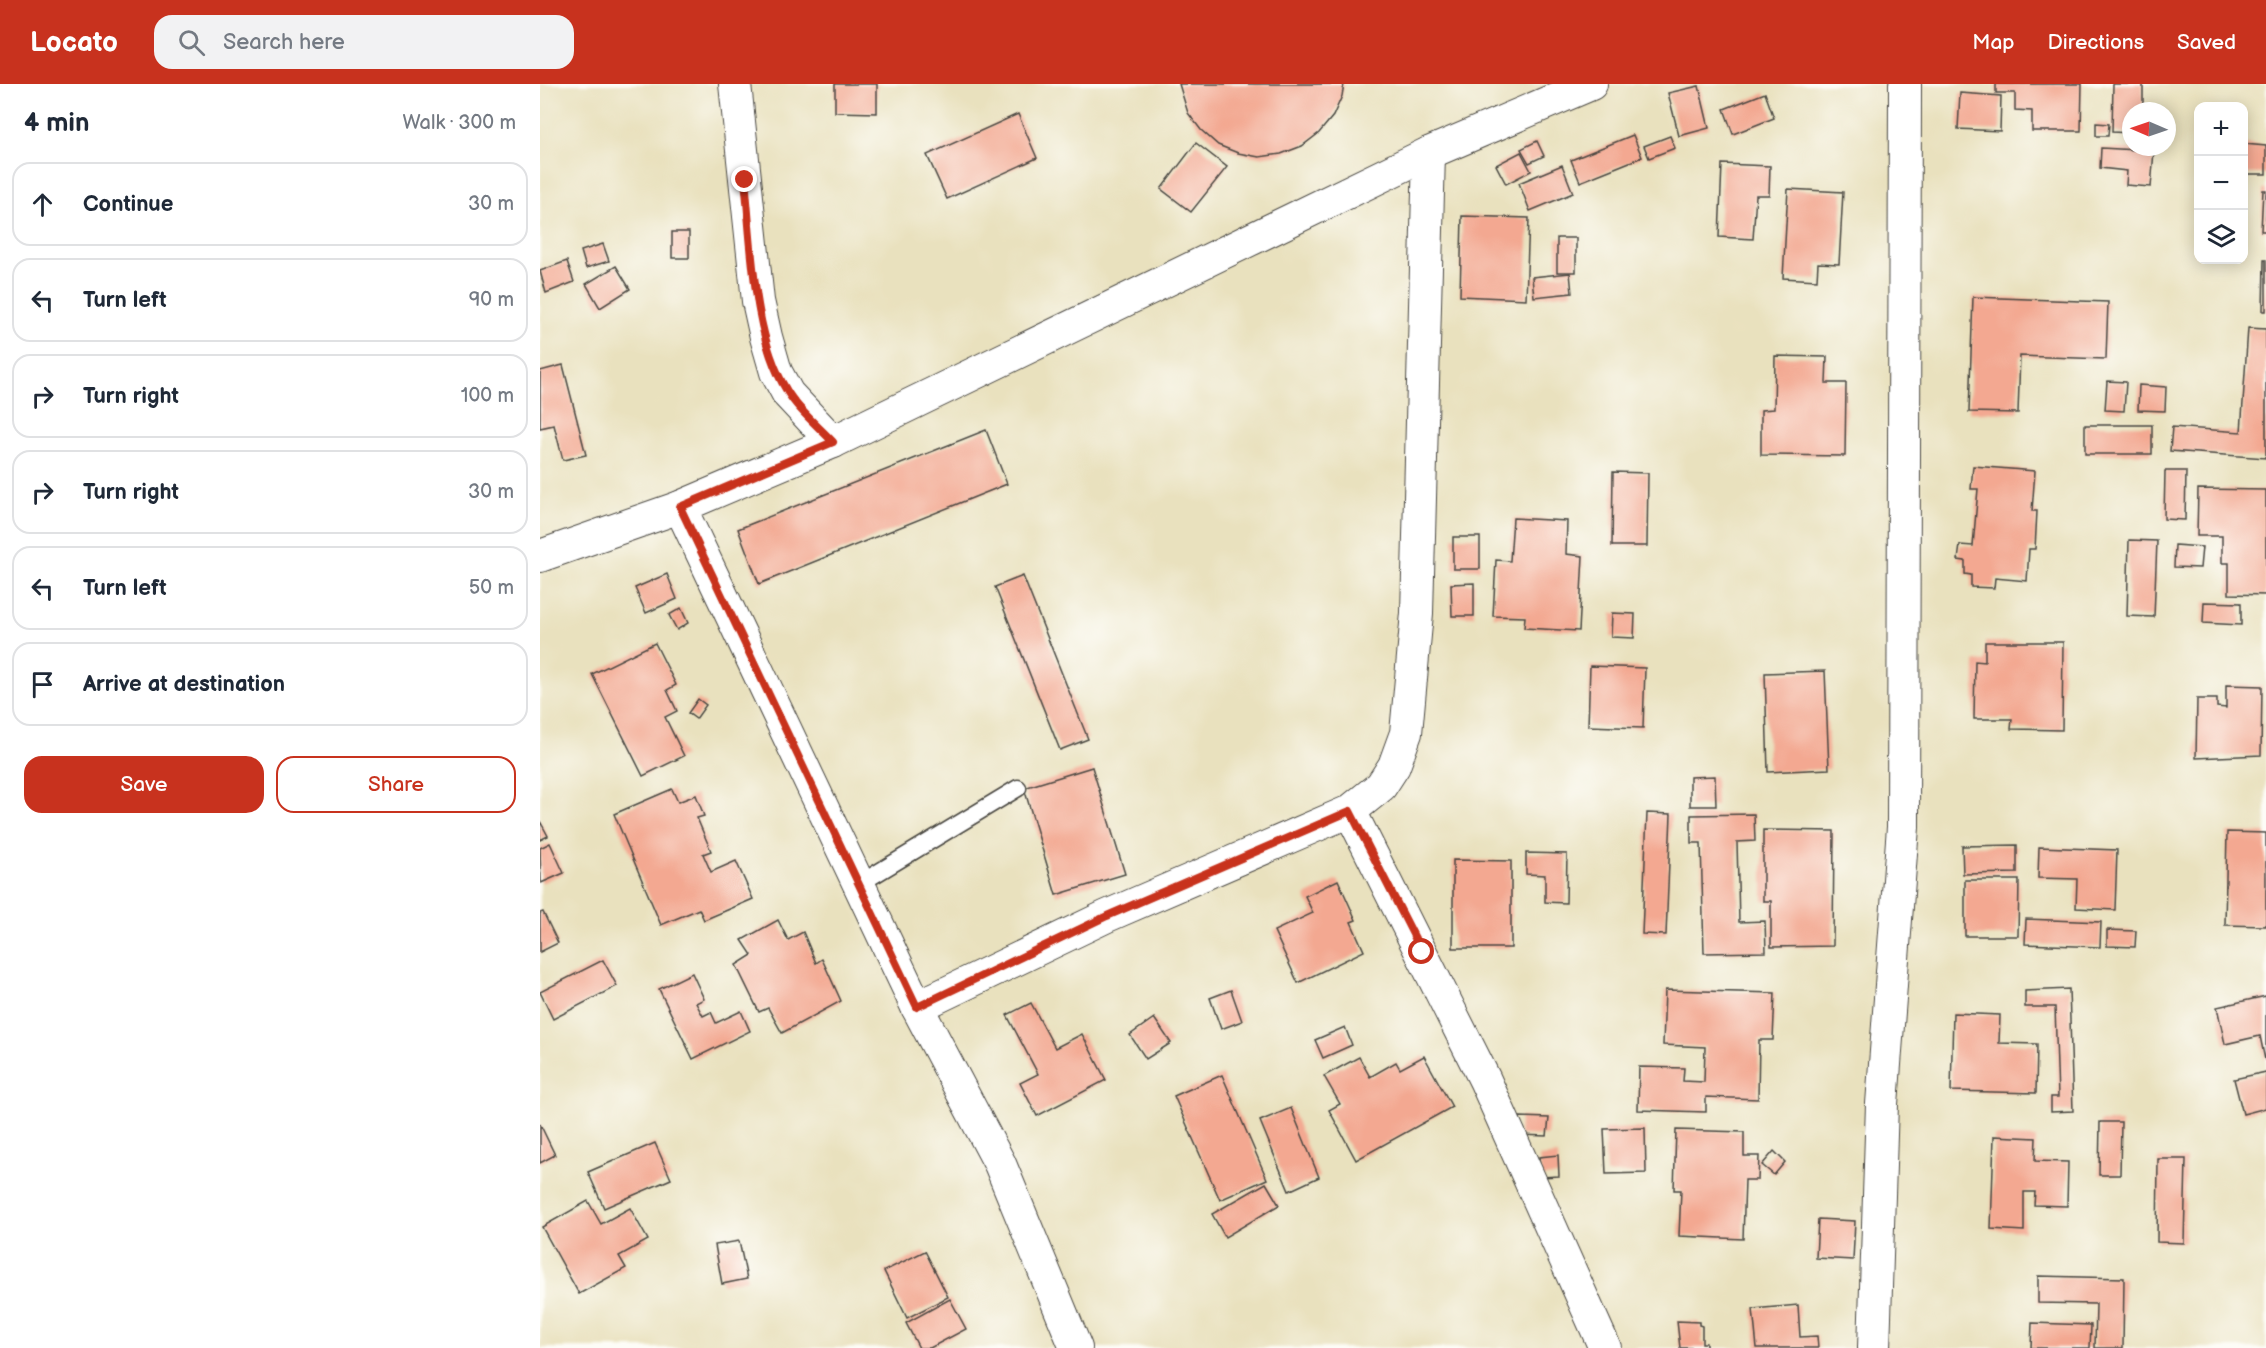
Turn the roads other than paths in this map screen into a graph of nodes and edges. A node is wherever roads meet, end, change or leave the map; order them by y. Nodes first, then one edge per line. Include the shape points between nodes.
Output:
1 (735, 84) edge
2 (1591, 84) edge
3 (1905, 84) edge
4 (1429, 153) junction
5 (833, 442) junction
6 (680, 507) junction
7 (540, 556) edge
8 (1018, 788) dead end
9 (1350, 811) junction
10 (859, 884) junction
11 (917, 1007) junction
12 (1076, 1348) edge
13 (1605, 1348) edge
14 (1874, 1348) edge

1 - 5 street via 758,301 766,337 776,372 788,394
2 - 4 street
3 - 14 street via 1903,827 1882,1104
4 - 5 street
4 - 9 street via 1417,613 1406,733 1394,766 1381,786
5 - 6 street
6 - 7 street
6 - 10 street
8 - 10 lane
9 - 11 street via 1107,916
9 - 13 street via 1485,1080
10 - 11 street
11 - 12 street via 1000,1164

